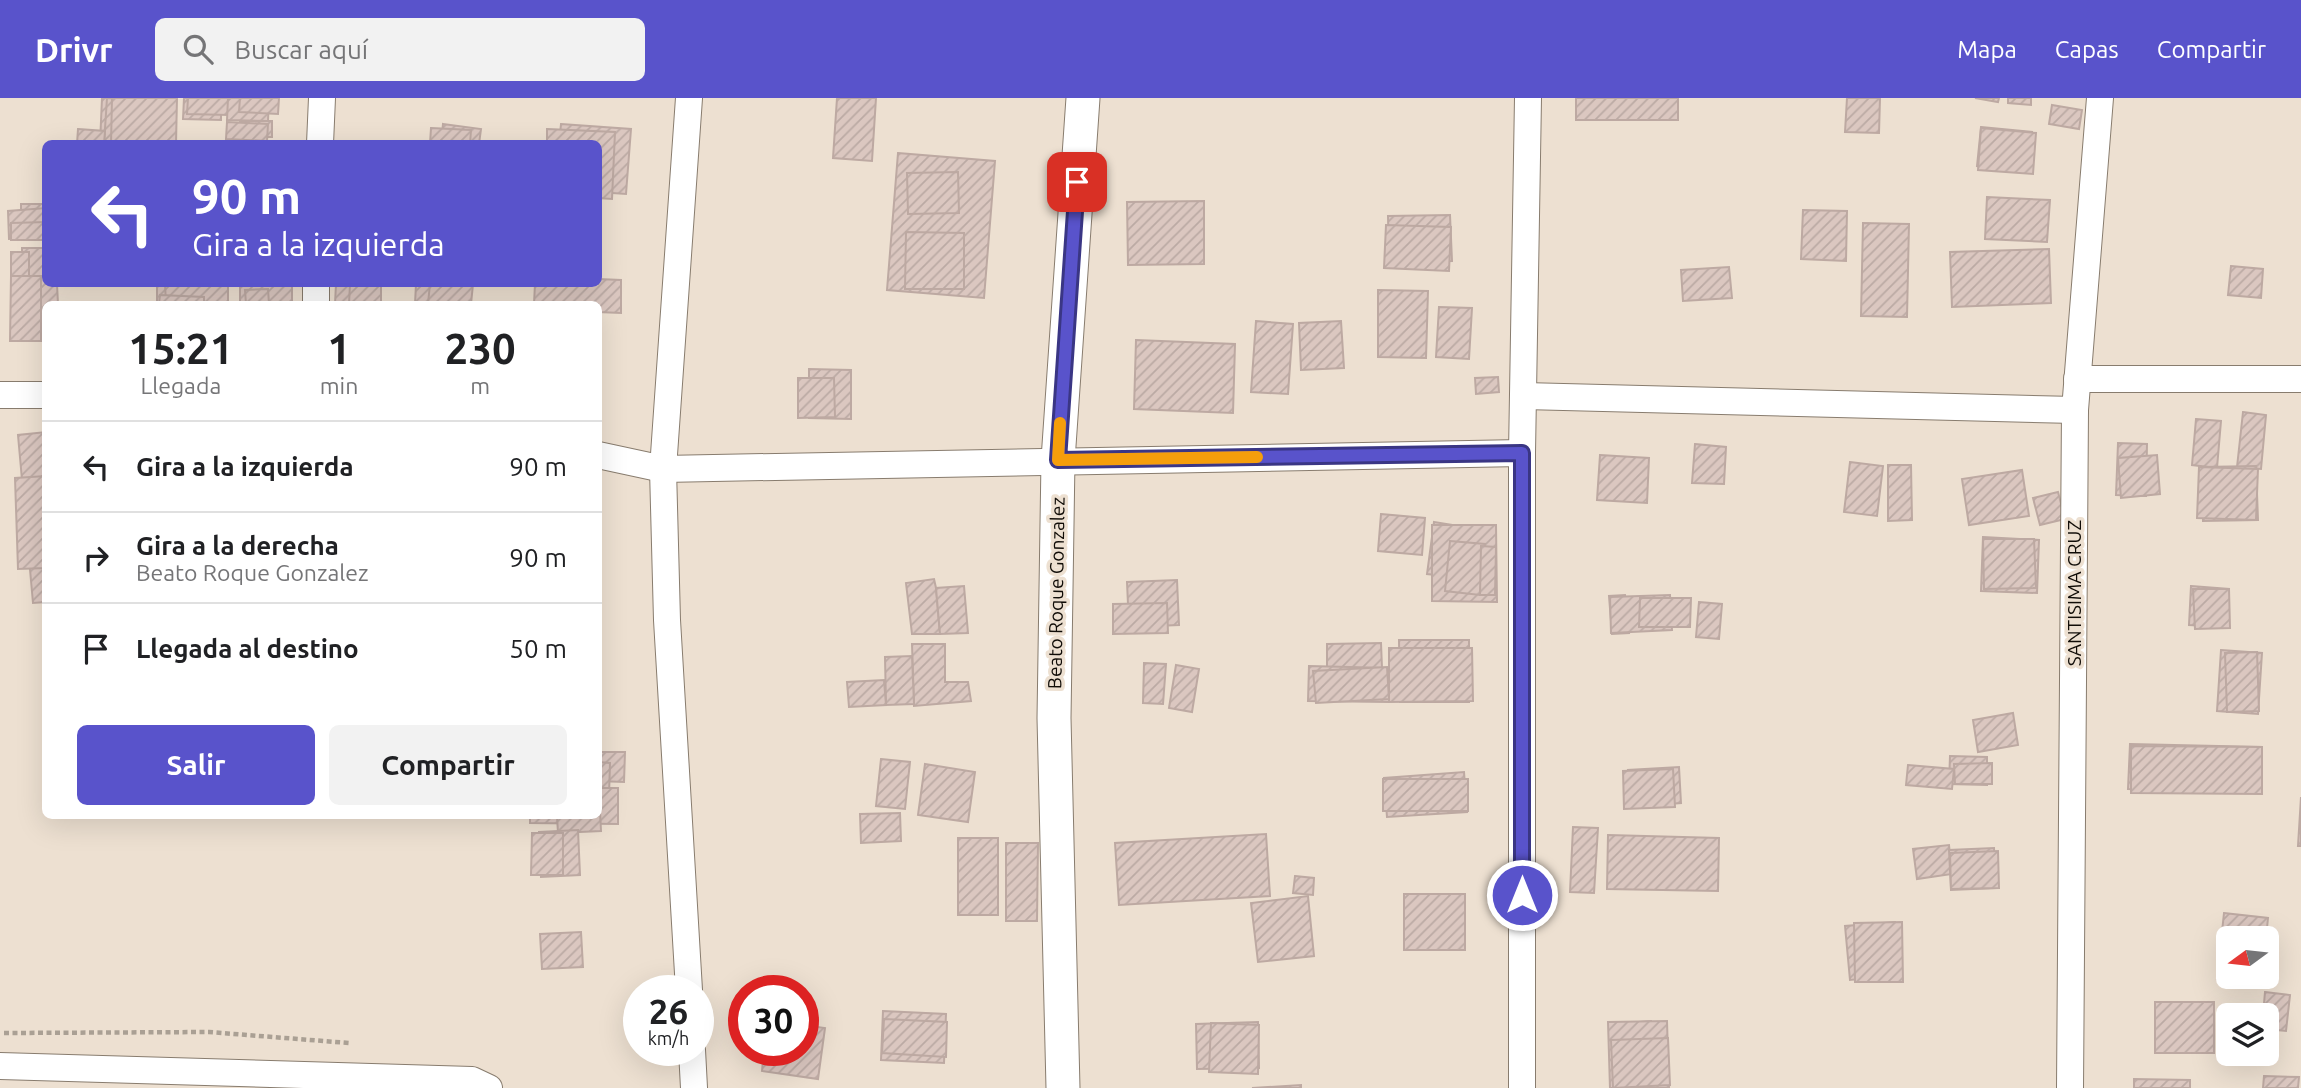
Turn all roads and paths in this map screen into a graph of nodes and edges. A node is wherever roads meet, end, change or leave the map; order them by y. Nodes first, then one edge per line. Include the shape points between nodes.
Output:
1 (322, 98) edge
2 (688, 98) edge
3 (1083, 98) edge
4 (1528, 98) edge
5 (2100, 98) edge
6 (320, 140) edge
7 (2077, 379) junction
8 (2301, 379) edge
9 (0, 395) edge
10 (42, 395) edge
11 (1524, 396) junction
12 (2075, 411) junction
13 (1522, 453) junction
14 (602, 456) edge
15 (1058, 460) junction
16 (663, 468) junction
17 (688, 975) edge
18 (0, 1066) edge
19 (693, 1066) edge
20 (489, 1088) edge
21 (694, 1088) edge
22 (1063, 1088) edge
23 (1522, 1088) edge
24 (2070, 1088) edge

1 - 6 street
2 - 16 street
3 - 15 street, Beato Roque Gonzalez
4 - 11 street
5 - 7 street, SANTISIMA CRUZ
7 - 8 street
7 - 12 street, SANTISIMA CRUZ
9 - 10 street
11 - 12 street
11 - 13 street
12 - 24 street, SANTISIMA CRUZ
13 - 15 street
13 - 23 street
14 - 16 street
15 - 16 street
15 - 22 street, Beato Roque Gonzalez via 1054,718
16 - 17 street via 667,620
18 - 20 street via 472,1080
19 - 21 street

